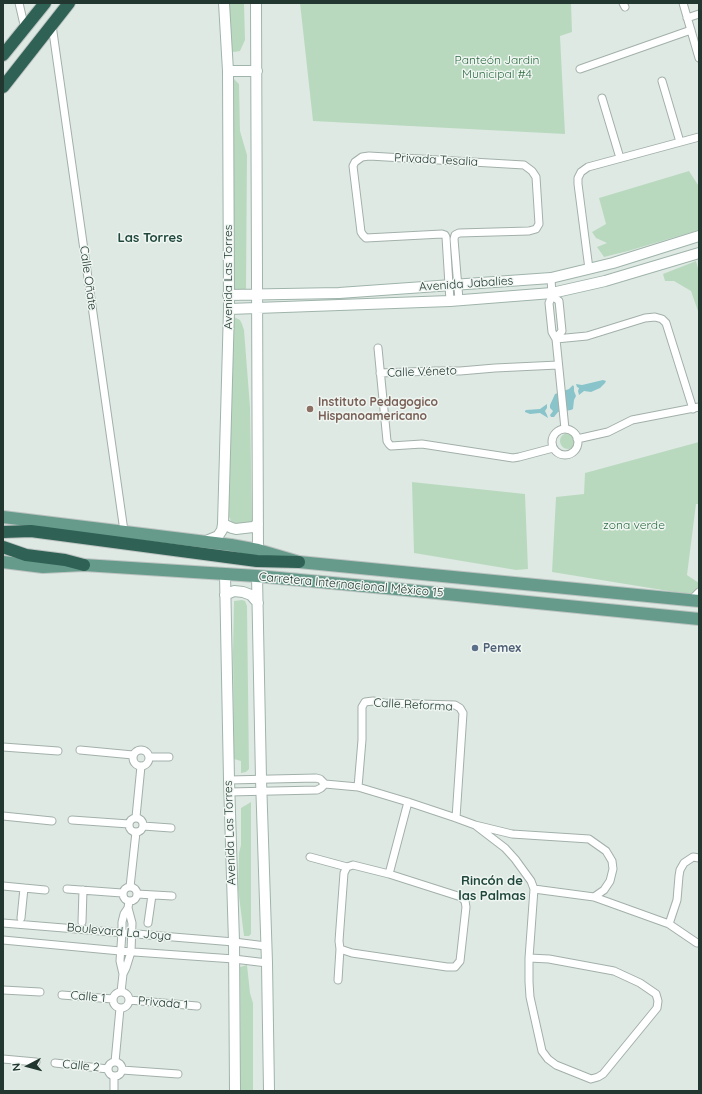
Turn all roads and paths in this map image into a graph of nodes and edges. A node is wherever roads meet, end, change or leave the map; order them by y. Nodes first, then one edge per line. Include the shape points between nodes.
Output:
1 (19, 3) edge
2 (45, 3) edge
3 (69, 3) edge
4 (224, 3) edge
5 (256, 3) edge
6 (683, 3) edge
7 (699, 14) edge
8 (687, 18) junction
9 (52, 24) junction
10 (25, 29) junction
11 (691, 30) junction
12 (3, 55) edge
13 (699, 58) edge
14 (580, 69) dead end
15 (228, 71) junction
16 (257, 71) junction
17 (662, 81) dead end
18 (3, 87) edge
19 (602, 98) dead end
20 (699, 137) edge
21 (680, 142) junction
22 (620, 158) junction
23 (699, 236) edge
24 (699, 253) edge
25 (613, 263) junction
26 (589, 269) junction
27 (618, 277) junction
28 (551, 278) junction
29 (454, 285) junction
30 (228, 295) junction
31 (257, 295) junction
32 (552, 295) junction
33 (455, 300) junction
34 (256, 307) junction
35 (229, 309) junction
36 (556, 338) junction
37 (378, 348) dead end
38 (558, 365) junction
39 (380, 374) junction
40 (696, 408) edge
41 (564, 429) junction
42 (577, 439) junction
43 (553, 448) junction
44 (3, 517) edge
45 (223, 524) junction
46 (258, 524) junction
47 (124, 531) junction
48 (3, 532) edge
49 (206, 542) junction
50 (3, 548) edge
51 (258, 550) junction
52 (3, 562) edge
53 (299, 562) junction
54 (84, 565) junction
55 (225, 574) junction
56 (257, 576) junction
57 (225, 595) junction
58 (696, 598) edge
59 (258, 603) junction
60 (699, 619) edge
61 (3, 747) edge
62 (80, 750) dead end
63 (58, 751) dead end
64 (133, 755) junction
65 (149, 757) junction
66 (169, 757) dead end
67 (141, 766) junction
68 (261, 779) junction
69 (229, 780) junction
70 (325, 784) junction
71 (358, 787) junction
72 (229, 792) junction
73 (262, 792) junction
74 (408, 802) junction
75 (3, 816) edge
76 (136, 817) junction
77 (456, 818) junction
78 (72, 820) dead end
79 (52, 821) dead end
80 (129, 824) junction
81 (475, 825) junction
82 (143, 826) junction
83 (171, 828) dead end
84 (136, 832) junction
85 (512, 834) junction
86 (505, 848) junction
87 (310, 857) dead end
88 (696, 858) edge
89 (347, 867) junction
90 (389, 874) junction
91 (3, 886) edge
92 (130, 887) junction
93 (24, 888) junction
94 (67, 889) dead end
95 (534, 889) junction
96 (45, 890) dead end
97 (83, 890) junction
98 (122, 893) junction
99 (137, 894) junction
100 (152, 895) junction
101 (172, 896) dead end
102 (594, 897) junction
103 (129, 905) junction
104 (22, 918) dead end
105 (82, 922) dead end
106 (3, 923) edge
107 (148, 923) dead end
108 (669, 924) junction
109 (122, 932) junction
110 (132, 933) junction
111 (3, 940) edge
112 (234, 942) junction
113 (699, 943) edge
114 (266, 946) junction
115 (340, 949) junction
116 (120, 951) junction
117 (132, 952) junction
118 (529, 958) junction
119 (234, 959) junction
120 (267, 963) junction
121 (123, 974) junction
122 (338, 980) dead end
123 (3, 990) edge
124 (40, 992) dead end
125 (121, 992) junction
126 (62, 995) dead end
127 (113, 999) junction
128 (129, 1000) junction
129 (197, 1006) dead end
130 (120, 1008) junction
131 (3, 1059) edge
132 (36, 1062) dead end
133 (115, 1062) junction
134 (55, 1063) dead end
135 (108, 1069) junction
136 (122, 1070) junction
137 (178, 1074) dead end
138 (114, 1077) junction
139 (114, 1091) edge
140 (235, 1091) edge
141 (269, 1091) edge

1 - 10 street
2 - 10 highway
3 - 9 highway
4 - 15 street, Avenida Las Torres
5 - 16 street
6 - 8 street
7 - 8 street
8 - 11 street
9 - 18 highway
9 - 47 street, Calle Oñate
10 - 12 highway
11 - 13 street
11 - 14 street
15 - 16 street
15 - 30 street, Avenida Las Torres
16 - 31 street
17 - 21 street
19 - 22 street
20 - 21 street
21 - 22 street
22 - 26 street via 588,167 578,178
23 - 25 street, Avenida Jabalíes
24 - 27 street, Avenida Jabalíes
25 - 26 street, Avenida Jabalíes
25 - 27 street
26 - 28 street, Avenida Jabalíes
27 - 32 street, Avenida Jabalíes
28 - 29 street, Avenida Jabalíes
28 - 32 street
29 - 29 street, Privada Tesalia via 455,235 536,229 539,224 536,177 532,171 524,165 362,157 353,166 361,232 366,238 445,235
29 - 31 street, Avenida Jabalíes via 339,293
29 - 33 street
30 - 31 street, Avenida Jabalíes
30 - 35 street, Avenida Las Torres
31 - 34 street
32 - 33 street, Avenida Jabalíes
32 - 36 street via 549,303 551,325
33 - 34 street, Avenida Jabalíes
34 - 35 street, Avenida Jabalíes
34 - 46 street
35 - 45 street, Avenida Las Torres
36 - 38 street
36 - 40 street via 587,336 645,318 662,319 666,323
37 - 39 street
38 - 39 street, Calle Véneto
38 - 41 street
39 - 43 street, Calle Véneto via 388,444 391,446 422,444 513,458
40 - 42 street via 632,420 608,432
41 - 42 street via 571,430
41 - 43 street via 553,435
42 - 43 street via 577,447 568,455 559,454
44 - 47 main road
45 - 46 street via 236,529
45 - 49 street via 218,536
46 - 51 street
47 - 49 main road
48 - 53 highway via 31,531 257,561
49 - 51 main road, Carretera Internacional México 15
50 - 54 highway
51 - 53 main road, Carretera Internacional México 15
52 - 54 main road, Carretera Internacional México 15 via 42,567
53 - 58 main road, Carretera Internacional México 15
54 - 55 main road, Carretera Internacional México 15
55 - 56 main road, Carretera Internacional México 15
55 - 57 street, Avenida Las Torres
56 - 59 street
56 - 60 main road, Carretera Internacional México 15
57 - 59 street via 234,591 243,592 251,595
57 - 69 street, Avenida Las Torres
59 - 68 street
61 - 63 street
62 - 64 street
64 - 65 street via 136,751 144,750
64 - 67 street via 134,762
65 - 66 street
65 - 67 street via 148,762
67 - 76 street
68 - 69 street
68 - 70 street via 316,778
68 - 73 street
69 - 72 street, Avenida Las Torres
70 - 71 street
70 - 73 street via 317,790
71 - 74 street
71 - 77 street, Calle Reforma via 362,707 365,702 455,705 463,713
72 - 73 street
72 - 112 street, Avenida Las Torres
73 - 114 street
74 - 77 street
74 - 90 street
75 - 79 street
76 - 80 street via 130,820
76 - 82 street
77 - 81 street
78 - 80 street
80 - 84 street via 132,831
81 - 85 street
81 - 86 street
82 - 83 street
82 - 84 street
84 - 92 street
85 - 86 street via 505,839
85 - 102 street via 589,839 606,851 612,861 610,881 604,890
86 - 95 street via 531,881
87 - 89 street
88 - 108 street via 684,863 680,870 677,900
89 - 90 street via 353,864
89 - 115 street via 344,873
90 - 115 street via 465,901 460,961 455,967 447,967
91 - 93 street
92 - 98 street
92 - 99 street via 134,888
93 - 96 street
93 - 104 street
94 - 97 street
95 - 102 street
95 - 118 street
97 - 98 street
97 - 105 street
98 - 103 street
99 - 100 street
99 - 103 street
100 - 101 street
100 - 107 street
102 - 108 street
103 - 109 street via 124,914
103 - 110 street
106 - 109 street, Boulevard La Joya
108 - 113 street
109 - 110 street, Boulevard La Joya
109 - 116 street
110 - 112 street, Boulevard La Joya
110 - 117 street
111 - 116 street, Boulevard La Joya
112 - 114 street
112 - 119 street, Avenida Las Torres
114 - 120 street
115 - 122 street
116 - 117 street, Boulevard La Joya
116 - 121 street
117 - 119 street, Boulevard La Joya
117 - 121 street
118 - 118 street via 530,997 542,1051 556,1065 591,1079 603,1074 657,1008 656,994 614,971 549,959
119 - 120 street
119 - 140 street, Avenida Las Torres
120 - 141 street
121 - 125 street
123 - 124 street
125 - 127 street via 117,992
125 - 128 street via 128,996
126 - 127 street, Calle 1
127 - 130 street
128 - 129 street, Privada 1
128 - 130 street via 125,1007
130 - 133 street
131 - 132 street
133 - 135 street via 109,1065
133 - 136 street via 122,1066
134 - 135 street, Calle 2
135 - 138 street via 108,1073
136 - 137 street
136 - 138 street via 121,1074
138 - 139 street

